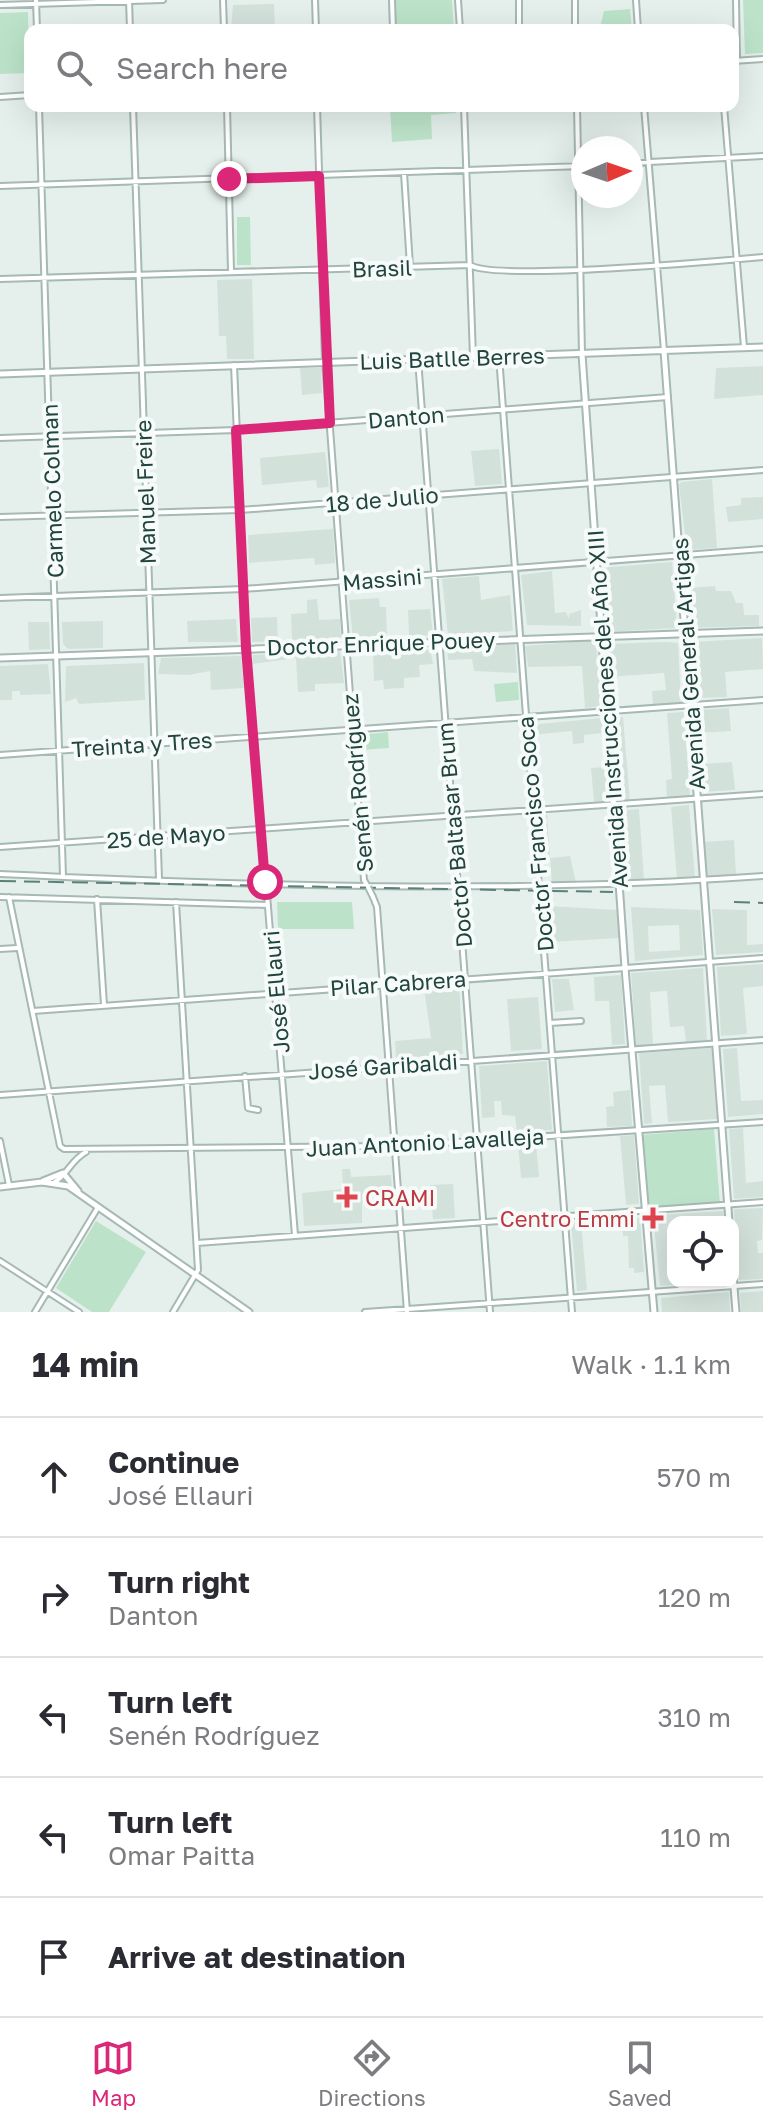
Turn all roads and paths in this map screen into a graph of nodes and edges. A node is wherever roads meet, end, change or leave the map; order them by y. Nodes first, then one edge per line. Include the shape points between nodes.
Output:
1 (129, 0) edge
2 (163, 0) edge
3 (223, 0) edge
4 (315, 0) edge
5 (392, 0) edge
6 (458, 0) edge
7 (519, 0) edge
8 (575, 0) edge
9 (636, 0) edge
10 (736, 0) edge
11 (36, 2) edge
12 (0, 5) edge
13 (37, 24) edge
14 (130, 24) edge
15 (224, 24) edge
16 (316, 24) edge
17 (393, 24) edge
18 (460, 24) edge
19 (519, 24) edge
20 (575, 24) edge
21 (638, 24) edge
22 (736, 24) edge
23 (763, 59) edge
24 (739, 60) edge
25 (24, 95) edge
26 (0, 97) edge
27 (39, 112) edge
28 (133, 112) edge
29 (227, 112) edge
30 (317, 112) edge
31 (464, 112) edge
32 (577, 112) edge
33 (644, 112) edge
34 (725, 112) edge
35 (579, 136) edge
36 (763, 156) edge
37 (729, 157) junction
38 (643, 162) edge
39 (648, 162) junction
40 (571, 166) edge
41 (466, 171) junction
42 (404, 173) junction
43 (319, 176) junction
44 (229, 179) junction
45 (135, 182) junction
46 (42, 185) junction
47 (0, 186) edge
48 (580, 208) edge
49 (763, 257) edge
50 (736, 259) junction
51 (470, 265) junction
52 (657, 265) junction
53 (411, 267) junction
54 (579, 269) junction
55 (322, 270) junction
56 (231, 272) junction
57 (138, 275) junction
58 (45, 278) junction
59 (0, 279) edge
60 (762, 347) edge
61 (744, 348) junction
62 (664, 351) junction
63 (582, 354) junction
64 (499, 356) junction
65 (473, 357) junction
66 (418, 359) junction
67 (325, 362) junction
68 (234, 365) junction
69 (142, 368) junction
70 (47, 372) junction
71 (0, 374) edge
72 (668, 397) junction
73 (585, 404) junction
74 (503, 410) junction
75 (423, 415) junction
76 (330, 423) junction
77 (236, 430) junction
78 (143, 434) junction
79 (50, 437) junction
80 (0, 438) edge
81 (763, 470) edge
82 (674, 477) junction
83 (590, 483) junction
84 (509, 489) junction
85 (429, 496) junction
86 (336, 503) junction
87 (240, 510) junction
88 (146, 513) junction
89 (53, 516) junction
90 (0, 517) edge
91 (763, 549) edge
92 (680, 556) junction
93 (597, 562) junction
94 (515, 569) junction
95 (434, 574) junction
96 (342, 582) junction
97 (243, 589) junction
98 (149, 593) junction
99 (55, 595) junction
100 (0, 598) edge
101 (763, 631) edge
102 (685, 633) junction
103 (601, 636) junction
104 (520, 638) junction
105 (439, 641) junction
106 (345, 645) junction
107 (246, 648) junction
108 (151, 652) junction
109 (56, 657) junction
110 (0, 658) edge
111 (763, 700) edge
112 (690, 705) junction
113 (608, 712) junction
114 (525, 717) junction
115 (445, 723) junction
116 (352, 730) junction
117 (253, 736) junction
118 (154, 743) junction
119 (59, 750) junction
120 (0, 755) edge
121 (763, 794) edge
122 (697, 799) junction
123 (615, 805) junction
124 (533, 809) junction
125 (452, 815) junction
126 (361, 821) junction
127 (261, 829) junction
128 (157, 836) junction
129 (62, 843) junction
130 (0, 847) edge
131 (0, 874) edge
132 (763, 876) edge
133 (63, 877) junction
134 (159, 879) junction
135 (702, 880) junction
136 (265, 883) junction
137 (620, 885) junction
138 (367, 886) junction
139 (458, 888) junction
140 (539, 888) junction
141 (0, 897) edge
142 (9, 897) junction
143 (97, 899) junction
144 (176, 902) junction
145 (268, 905) junction
146 (17, 948) junction
147 (0, 949) edge
148 (763, 958) edge
149 (710, 961) junction
150 (625, 968) junction
151 (546, 973) junction
152 (466, 979) junction
153 (383, 984) junction
154 (276, 992) junction
155 (184, 999) junction
156 (104, 1005) junction
157 (33, 1011) junction
158 (581, 1021) dead end
159 (550, 1023) junction
160 (763, 1040) edge
161 (716, 1043) junction
162 (632, 1049) junction
163 (552, 1056) junction
164 (472, 1061) junction
165 (389, 1066) junction
166 (282, 1073) junction
167 (245, 1076) junction
168 (189, 1080) junction
169 (50, 1091) junction
170 (0, 1095) edge
171 (258, 1110) dead end
172 (763, 1122) edge
173 (722, 1125) junction
174 (638, 1132) junction
175 (558, 1136) junction
176 (0, 1141) edge
177 (478, 1141) junction
178 (395, 1146) junction
179 (288, 1148) junction
180 (193, 1149) junction
181 (87, 1152) junction
182 (65, 1174) junction
183 (42, 1182) junction
184 (55, 1182) junction
185 (9, 1186) junction
186 (0, 1187) edge
187 (763, 1202) edge
188 (728, 1205) junction
189 (97, 1209) junction
190 (645, 1211) junction
191 (564, 1216) junction
192 (729, 1216) edge
193 (483, 1222) junction
194 (401, 1228) junction
195 (295, 1235) junction
196 (197, 1243) junction
197 (0, 1261) edge
198 (196, 1277) junction
199 (763, 1284) edge
200 (739, 1286) edge
201 (707, 1288) edge
202 (734, 1288) edge
203 (47, 1291) junction
204 (652, 1292) junction
205 (571, 1297) junction
206 (489, 1303) junction
207 (407, 1310) edge
208 (35, 1312) edge
209 (79, 1312) edge
210 (173, 1312) edge
211 (249, 1312) edge
212 (365, 1312) edge
213 (490, 1312) edge
214 (572, 1312) edge
215 (654, 1312) edge
216 (736, 1312) edge

1 - 2 street
1 - 11 street
1 - 14 street
3 - 15 street
4 - 16 street
5 - 17 street
6 - 18 street
7 - 19 street
8 - 20 street
9 - 21 street
10 - 22 street
11 - 12 street
11 - 13 street
23 - 24 street
25 - 26 street
27 - 46 street, Carmelo Colman
28 - 45 street, Manuel Freire
29 - 44 street
30 - 43 street, Senén Rodríguez
31 - 41 street
32 - 35 street, Avenida Instrucciones del Año XIII
33 - 39 street, Avenida General Artigas
34 - 37 street
36 - 37 street
37 - 39 street
37 - 50 street
38 - 39 street
39 - 52 street, Avenida General Artigas
40 - 41 street
41 - 42 street
41 - 51 street
42 - 43 street
42 - 53 street
43 - 44 street
43 - 55 street, Senén Rodríguez
44 - 45 street
44 - 56 street
45 - 46 street
45 - 57 street, Manuel Freire
46 - 47 street
46 - 58 street, Carmelo Colman
48 - 54 street, Avenida Instrucciones del Año XIII
49 - 50 street, Brasil
50 - 52 street, Brasil
50 - 61 street
51 - 53 street, Brasil
51 - 54 street, Brasil via 487,271
51 - 65 street
52 - 54 street, Brasil
52 - 62 street, Avenida General Artigas
53 - 55 street, Brasil
54 - 63 street, Avenida Instrucciones del Año XIII
55 - 56 street, Brasil
55 - 67 street, Senén Rodríguez
56 - 57 street, Brasil
57 - 58 street, Brasil
57 - 69 street, Manuel Freire
58 - 59 street, Brasil
58 - 70 street, Carmelo Colman
60 - 61 street, Luis Batlle Berres
61 - 62 street, Luis Batlle Berres
62 - 63 street, Luis Batlle Berres
62 - 72 street, Avenida General Artigas
63 - 64 street, Luis Batlle Berres
63 - 73 street, Avenida Instrucciones del Año XIII
64 - 65 street, Luis Batlle Berres
64 - 74 street, Doctor Francisco Soca
65 - 66 street, Luis Batlle Berres
66 - 67 street, Luis Batlle Berres
66 - 75 street, Doctor Baltasar Brum
67 - 68 street, Luis Batlle Berres
67 - 76 street, Senén Rodríguez
68 - 69 street, Luis Batlle Berres
68 - 77 street, José Ellauri
69 - 70 street, Luis Batlle Berres
69 - 78 street, Manuel Freire
70 - 71 street, Luis Batlle Berres
70 - 79 street, Carmelo Colman
72 - 73 street, Danton
72 - 82 street, Avenida General Artigas
73 - 74 street, Danton
73 - 83 street, Avenida Instrucciones del Año XIII
74 - 75 street, Danton
74 - 84 street, Doctor Francisco Soca
75 - 76 street, Danton
75 - 85 street, Doctor Baltasar Brum
76 - 77 street, Danton
76 - 86 street, Senén Rodríguez
77 - 78 street, Danton
77 - 87 street, José Ellauri
78 - 79 street, Danton
78 - 88 street, Manuel Freire
79 - 80 street, Danton
79 - 89 street, Carmelo Colman
81 - 82 street, 18 de Julio
82 - 83 street, 18 de Julio
82 - 92 street, Avenida General Artigas
83 - 84 street, 18 de Julio
83 - 93 street, Avenida Instrucciones del Año XIII
84 - 85 street, 18 de Julio
84 - 94 street, Doctor Francisco Soca
85 - 86 street, 18 de Julio
85 - 95 street, Doctor Baltasar Brum
86 - 87 street, 18 de Julio
86 - 96 street, Senén Rodríguez
87 - 88 street, 18 de Julio
87 - 97 street, José Ellauri
88 - 89 street, 18 de Julio
88 - 98 street, Manuel Freire
89 - 90 street, 18 de Julio
89 - 99 street, Carmelo Colman
91 - 92 street, Massini
92 - 93 street, Massini
92 - 102 street, Avenida General Artigas
93 - 94 street, Massini
93 - 103 street, Avenida Instrucciones del Año XIII
94 - 95 street, Massini
94 - 104 street, Doctor Francisco Soca
95 - 96 street, Massini
95 - 105 street, Doctor Baltasar Brum
96 - 97 street, Massini
96 - 106 street, Senén Rodríguez
97 - 98 street, Massini
97 - 107 street, José Ellauri
98 - 99 street, Massini
98 - 108 street, Manuel Freire
99 - 100 street, Massini
99 - 109 street, Carmelo Colman
101 - 102 street, Doctor Enrique Pouey
102 - 103 street, Doctor Enrique Pouey
102 - 112 street, Avenida General Artigas
103 - 104 street, Doctor Enrique Pouey
103 - 113 street, Avenida Instrucciones del Año XIII
104 - 105 street, Doctor Enrique Pouey
104 - 114 street, Doctor Francisco Soca
105 - 106 street, Doctor Enrique Pouey
105 - 115 street, Doctor Baltasar Brum
106 - 107 street, Doctor Enrique Pouey
106 - 116 street, Senén Rodríguez
107 - 108 street, Doctor Enrique Pouey
107 - 117 street, José Ellauri
108 - 109 street, Doctor Enrique Pouey
108 - 118 street, Manuel Freire
109 - 110 street, Doctor Enrique Pouey
109 - 119 street, Carmelo Colman
111 - 112 street, Treinta y Tres
112 - 113 street, Treinta y Tres
112 - 122 street, Avenida General Artigas
113 - 114 street, Treinta y Tres
113 - 123 street, Avenida Instrucciones del Año XIII
114 - 115 street, Treinta y Tres
114 - 124 street, Doctor Francisco Soca
115 - 116 street, Treinta y Tres
115 - 125 street, Doctor Baltasar Brum
116 - 117 street, Treinta y Tres
116 - 126 street, Senén Rodríguez
117 - 118 street, Treinta y Tres
117 - 127 street, José Ellauri
118 - 119 street, Treinta y Tres
118 - 128 street, Manuel Freire
119 - 120 street, Treinta y Tres
119 - 129 street, Carmelo Colman
121 - 122 street, 25 de Mayo
122 - 123 street, 25 de Mayo
122 - 135 street, Avenida General Artigas
123 - 124 street, 25 de Mayo
123 - 137 street, Avenida Instrucciones del Año XIII
124 - 125 street, 25 de Mayo
124 - 140 street, Doctor Francisco Soca
125 - 126 street, 25 de Mayo
125 - 139 street, Doctor Baltasar Brum
126 - 127 street, 25 de Mayo
126 - 138 street, Senén Rodríguez
127 - 128 street, 25 de Mayo
127 - 136 street, José Ellauri
128 - 129 street, 25 de Mayo
128 - 134 street, Manuel Freire
129 - 130 street, 25 de Mayo
129 - 133 street, Carmelo Colman
131 - 133 street
132 - 135 street
133 - 134 street
134 - 136 street
135 - 137 street
135 - 149 street, Avenida General Artigas
136 - 138 street
136 - 145 street, José Ellauri, bridge
137 - 140 street
137 - 150 street, Avenida Instrucciones del Año XIII
138 - 139 street
138 - 153 street, bridge via 377,907
139 - 140 street
139 - 152 street, Doctor Baltasar Brum, bridge
140 - 151 street, Doctor Francisco Soca, bridge
141 - 142 street
142 - 143 street
142 - 146 street
143 - 144 street
143 - 156 street
144 - 145 street
144 - 155 street
145 - 154 street, José Ellauri
146 - 147 street
146 - 157 street
148 - 149 street, Pilar Cabrera
149 - 150 street, Pilar Cabrera
149 - 161 street, Avenida General Artigas
150 - 151 street, Pilar Cabrera
150 - 162 street, Avenida Instrucciones del Año XIII
151 - 152 street, Pilar Cabrera
151 - 159 street, Doctor Francisco Soca
152 - 153 street, Pilar Cabrera
152 - 164 street, Doctor Baltasar Brum
153 - 154 street, Pilar Cabrera
153 - 165 street
154 - 155 street, Pilar Cabrera
154 - 166 street, José Ellauri
155 - 156 street, Pilar Cabrera
155 - 168 street
156 - 157 street, Pilar Cabrera
157 - 169 street
158 - 159 street
159 - 163 street, Doctor Francisco Soca
160 - 161 street, José Garibaldi
161 - 162 street, José Garibaldi
161 - 173 street, Avenida General Artigas
162 - 163 street, José Garibaldi
162 - 174 street, Avenida Instrucciones del Año XIII
163 - 164 street, José Garibaldi
163 - 175 street, Doctor Francisco Soca
164 - 165 street, José Garibaldi
164 - 177 street, Doctor Baltasar Brum
165 - 166 street, José Garibaldi
165 - 178 street
166 - 167 street, José Garibaldi
166 - 179 street, José Ellauri
167 - 168 street, José Garibaldi
167 - 171 street via 248,1108
168 - 169 street, José Garibaldi
168 - 180 street
169 - 170 street, José Garibaldi
169 - 181 street, Juan Antonio Lavalleja via 60,1146
172 - 173 street, Juan Antonio Lavalleja
173 - 174 street, Juan Antonio Lavalleja
173 - 188 street, Avenida General Artigas
174 - 175 street, Juan Antonio Lavalleja
174 - 190 street, Avenida Instrucciones del Año XIII
175 - 177 street, Juan Antonio Lavalleja
175 - 191 street, Doctor Francisco Soca
176 - 185 street
177 - 178 street, Juan Antonio Lavalleja
177 - 193 street, Doctor Baltasar Brum
178 - 179 street, Juan Antonio Lavalleja
178 - 194 street
179 - 180 street, Juan Antonio Lavalleja
179 - 195 street, José Ellauri
180 - 181 street, Juan Antonio Lavalleja
180 - 196 street
181 - 182 street via 74,1159
182 - 183 street
182 - 184 street
182 - 189 street
183 - 184 street
183 - 185 street
184 - 189 street
185 - 186 street
187 - 188 street
188 - 190 street
188 - 192 street, Avenida General Artigas
189 - 198 street
189 - 203 street
190 - 191 street
190 - 204 street, Avenida Instrucciones del Año XIII
191 - 193 street
191 - 205 street, Doctor Francisco Soca
193 - 194 street
193 - 206 street, Doctor Baltasar Brum
194 - 195 street
194 - 207 street
195 - 196 street
196 - 198 street
197 - 203 street
198 - 210 street
198 - 211 street
199 - 200 street
201 - 204 street
202 - 216 street
203 - 208 street
203 - 209 street
204 - 205 street
204 - 215 street, Avenida Instrucciones del Año XIII
205 - 206 street
205 - 214 street, Doctor Francisco Soca
206 - 207 street
206 - 213 street, Doctor Baltasar Brum
207 - 212 street

